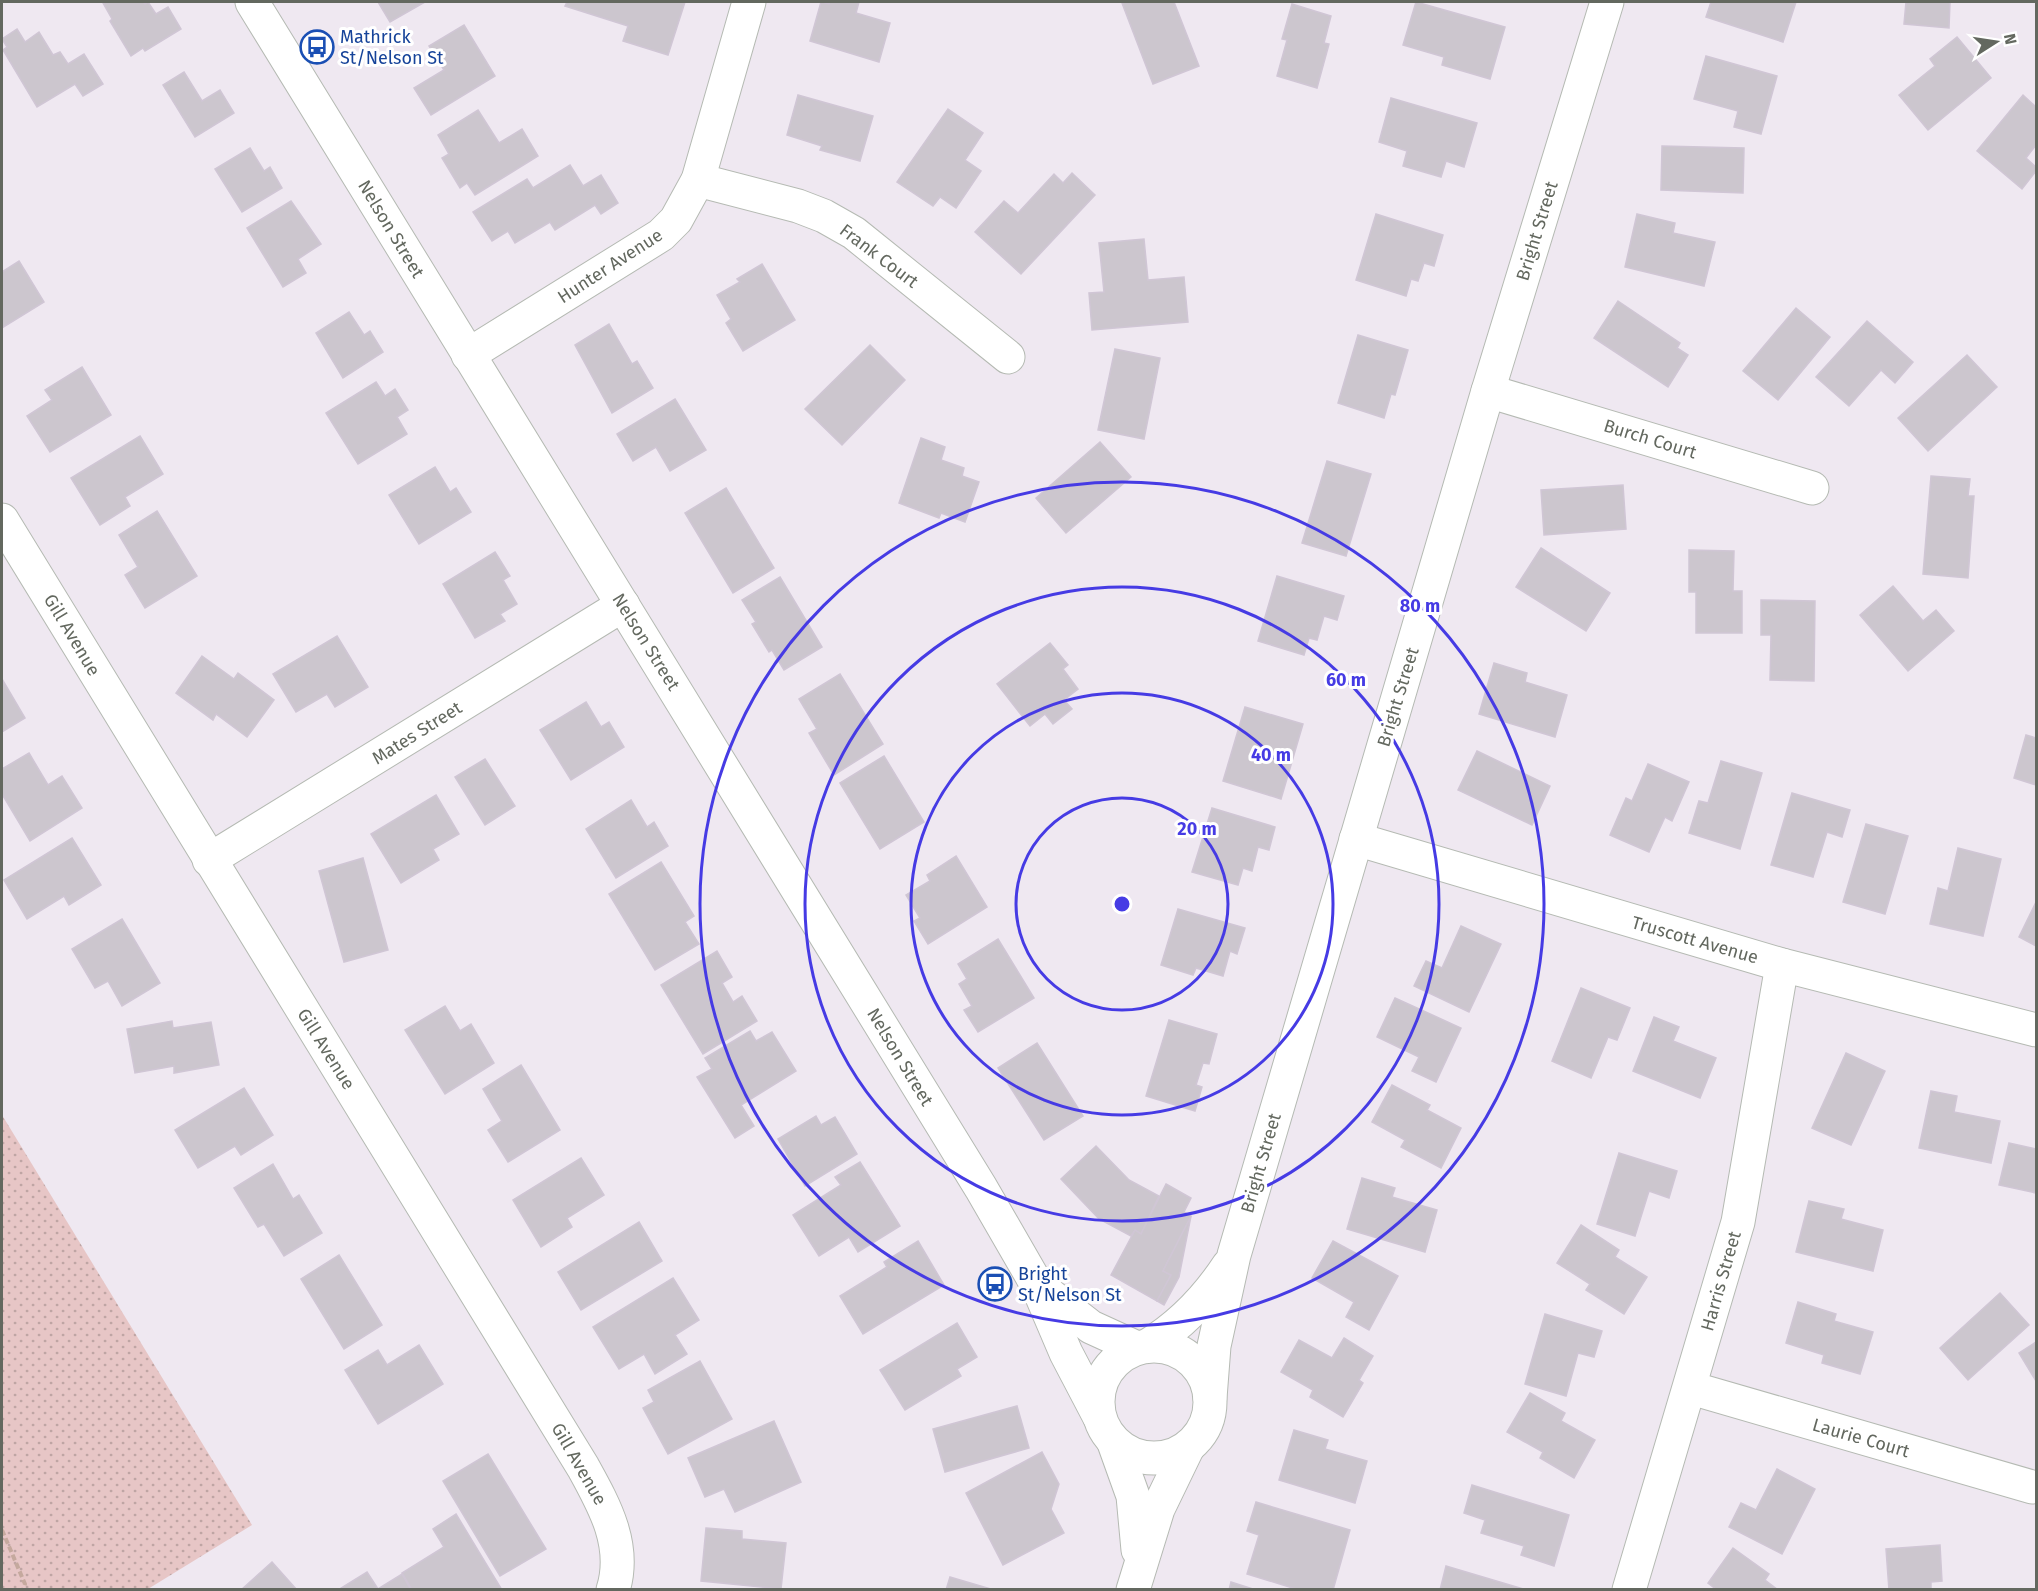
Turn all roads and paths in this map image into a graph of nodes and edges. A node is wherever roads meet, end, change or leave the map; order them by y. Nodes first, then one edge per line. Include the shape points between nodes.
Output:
1 (252, 2) edge
2 (749, 2) edge
3 (1607, 2) edge
4 (698, 180) junction
5 (468, 355) junction
6 (1008, 357) dead end
7 (1488, 391) junction
8 (1812, 488) dead end
9 (2, 520) edge
10 (623, 605) junction
11 (1356, 839) junction
12 (209, 860) junction
13 (1782, 965) junction
14 (2037, 1030) edge
15 (1234, 1255) junction
16 (1037, 1285) junction
17 (1142, 1347) junction
18 (1691, 1388) junction
19 (1210, 1398) junction
20 (1107, 1430) junction
21 (1188, 1447) junction
22 (2032, 1487) dead end
23 (2, 1530) edge
24 (1136, 1578) edge
25 (23, 1590) edge
26 (613, 1590) edge
27 (1629, 1590) edge

1 - 5 street, Nelson Street
2 - 4 street, Hunter Avenue
3 - 7 street, Bright Street
4 - 5 street, Hunter Avenue via 676,220 661,235
4 - 6 street, Frank Court via 798,206 854,233
5 - 10 street, Nelson Street
7 - 8 street, Burch Court
7 - 11 street, Bright Street
9 - 12 street, Gill Avenue
10 - 12 street, Mates Street
10 - 16 street, Nelson Street
11 - 13 street, Truscott Avenue
11 - 15 street, Bright Street
12 - 26 street, Gill Avenue via 600,1496 613,1526 619,1554
13 - 14 street, Truscott Avenue
13 - 18 street, Harris Street via 1745,1192
15 - 17 street, Bright Street via 1216,1285 1190,1313
15 - 19 street, Bright Street via 1214,1346
16 - 17 street, Nelson Street via 1090,1327
16 - 20 street, Nelson Street via 1066,1353
17 - 19 street via 1166,1346 1187,1355 1204,1375
17 - 20 street via 1119,1358 1104,1377 1097,1402
18 - 22 street, Laurie Court
18 - 27 street, Harris Street
19 - 21 street via 1206,1421
20 - 21 street via 1127,1452 1155,1457 1176,1454
20 - 24 street via 1136,1508
21 - 24 street via 1167,1488
23 - 25 path

